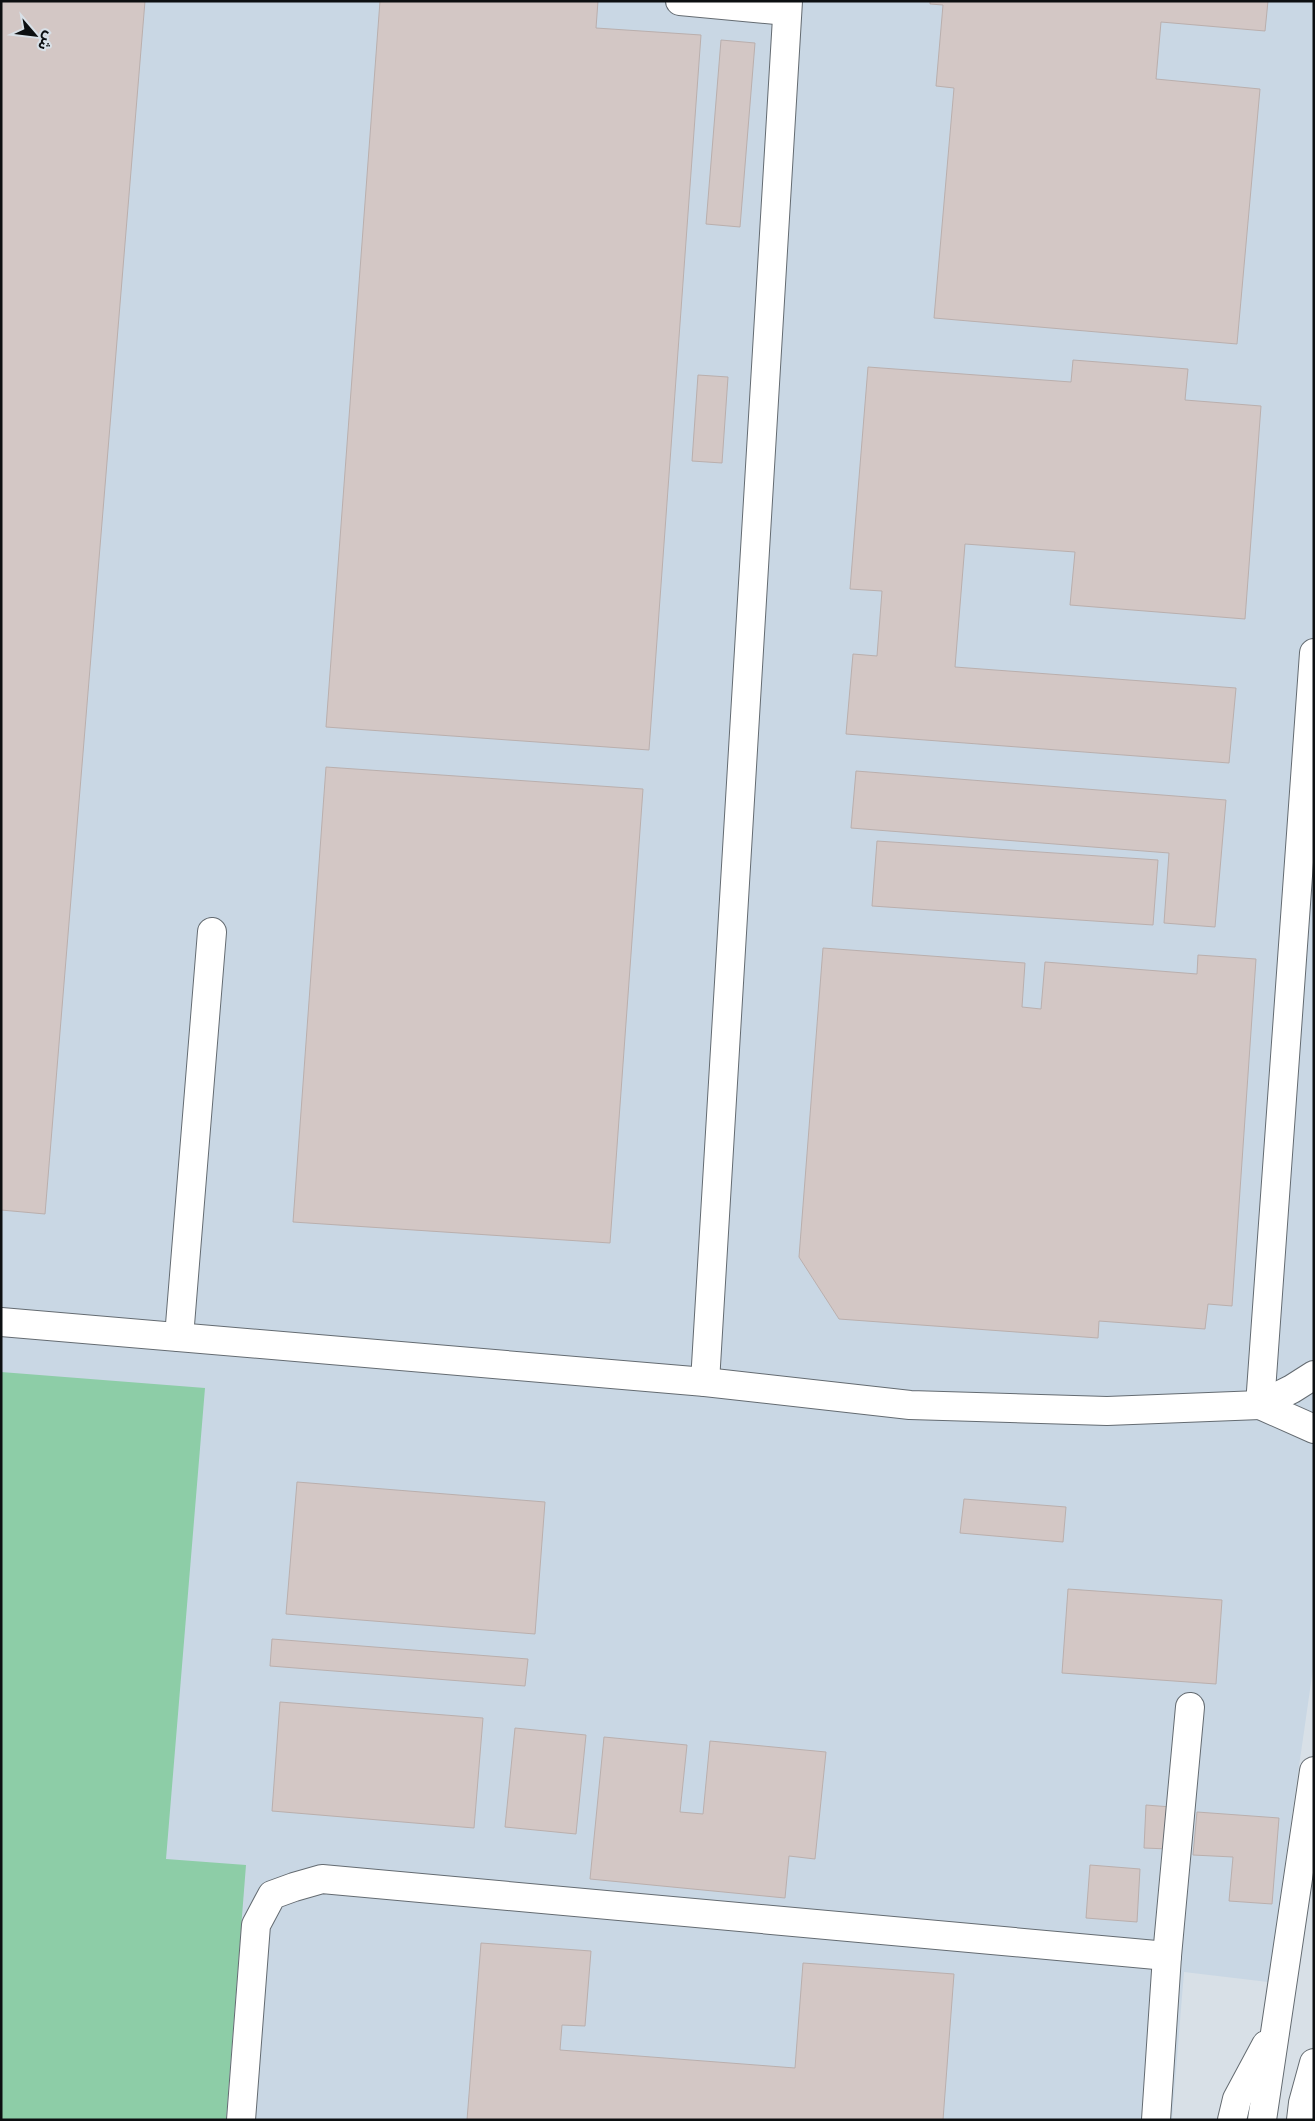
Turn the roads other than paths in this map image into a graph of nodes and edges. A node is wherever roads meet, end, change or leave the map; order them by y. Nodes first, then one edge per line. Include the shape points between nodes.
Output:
1 (680, 1) edge
2 (788, 6) edge
3 (1314, 653) edge
4 (212, 932) dead end
5 (1, 1322) edge
6 (179, 1337) junction
7 (1314, 1375) edge
8 (705, 1382) junction
9 (1260, 1405) junction
10 (1314, 1429) edge
11 (1190, 1706) dead end
12 (1314, 1771) edge
13 (1167, 1956) junction
14 (1276, 2026) junction
15 (1314, 2063) edge
16 (240, 2120) edge
17 (1156, 2120) edge
18 (1232, 2120) edge
19 (1262, 2120) edge
20 (1302, 2120) edge

1 - 2 main road
2 - 8 main road
3 - 9 main road
4 - 6 main road
5 - 6 main road
6 - 8 main road
7 - 9 main road
8 - 9 main road via 910,1405 1107,1411
9 - 10 main road
11 - 13 main road
12 - 14 main road
13 - 16 main road via 322,1879 272,1895 256,1925
13 - 17 main road
14 - 18 main road via 1237,2099
14 - 19 main road
15 - 20 main road via 1303,2103

